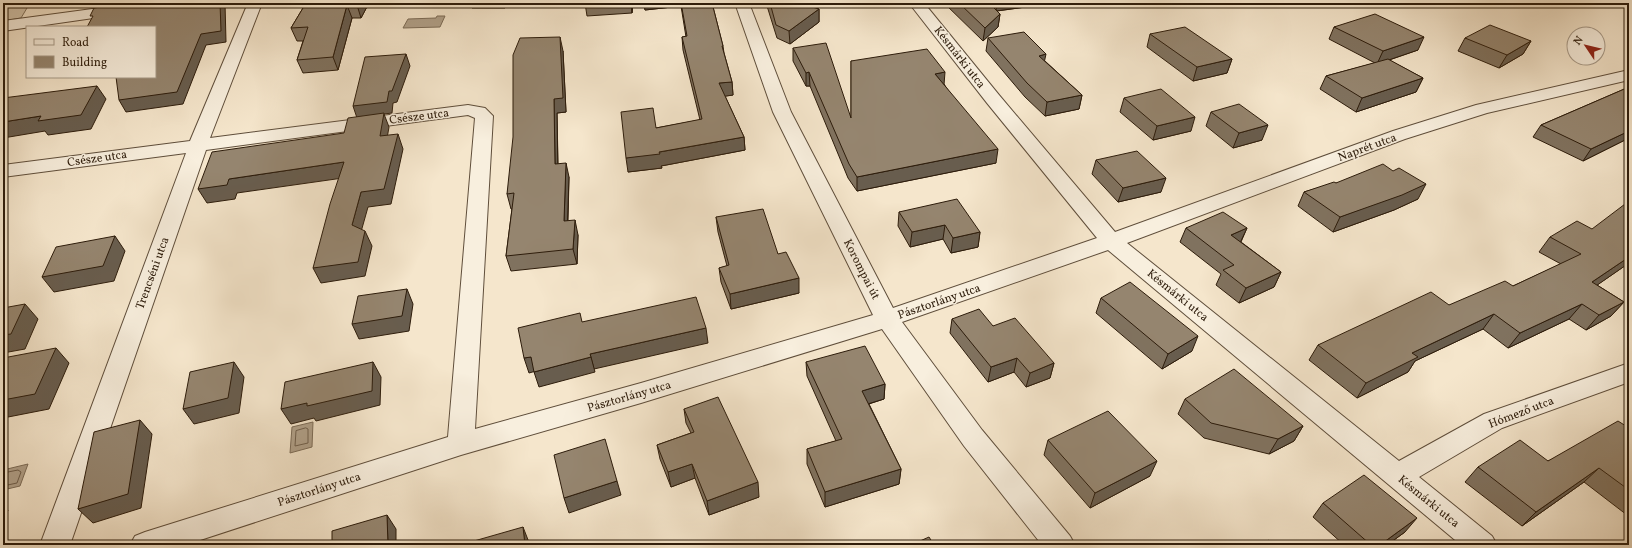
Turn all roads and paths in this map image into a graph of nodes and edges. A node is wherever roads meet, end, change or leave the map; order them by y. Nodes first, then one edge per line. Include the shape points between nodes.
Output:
1 (170, 3) edge
2 (255, 3) edge
3 (742, 3) edge
4 (916, 3) edge
5 (3, 26) edge
6 (1629, 74) edge
7 (198, 145) junction
8 (3, 171) edge
9 (1112, 241) junction
10 (887, 318) junction
11 (1629, 372) edge
12 (461, 444) junction
13 (1398, 475) junction
14 (55, 545) edge
15 (145, 545) edge
16 (1060, 545) edge
17 (1482, 545) edge

1 - 5 street
2 - 7 street, Trencséni utca
3 - 10 street, Korompai út via 782,112
4 - 9 street, Késmárki utca
6 - 9 street, Naprét utca via 1482,109 1399,135
7 - 8 street, Csésze utca
7 - 12 street, Csésze utca via 468,110 484,116
7 - 14 street, Trencséni utca
9 - 10 street, Pásztorlány utca
9 - 13 street, Késmárki utca
10 - 12 street, Pásztorlány utca via 641,393
10 - 16 street, Korompai út via 973,438
11 - 13 street, Hómező utca via 1494,421
12 - 15 street, Pásztorlány utca
13 - 17 street, Késmárki utca

